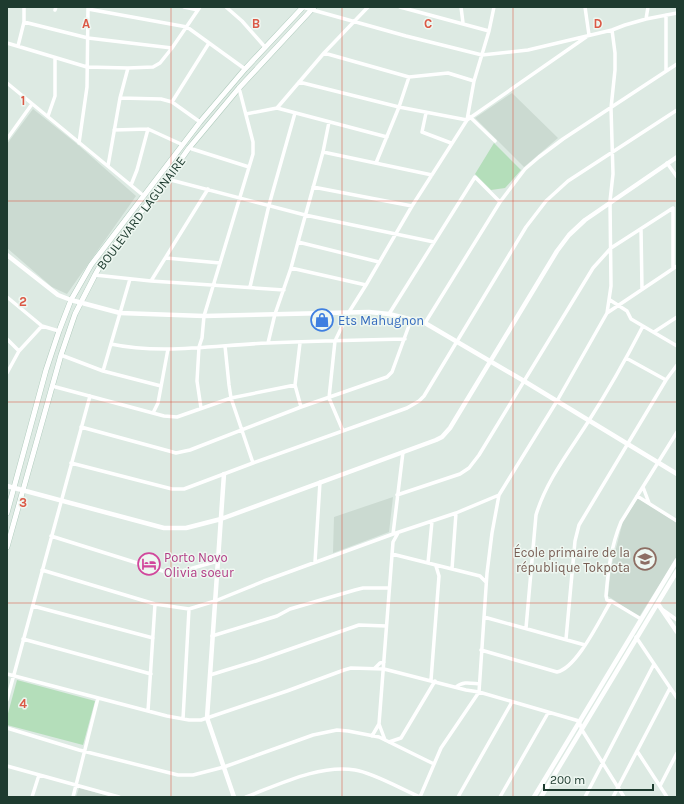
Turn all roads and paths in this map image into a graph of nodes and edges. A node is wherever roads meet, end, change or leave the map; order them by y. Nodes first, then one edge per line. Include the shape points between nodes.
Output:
1 (24, 7) edge
2 (184, 7) edge
3 (226, 7) edge
4 (302, 7) edge
5 (368, 7) edge
6 (400, 7) edge
7 (461, 7) edge
8 (494, 7) edge
9 (585, 7) edge
10 (648, 7) edge
11 (88, 8) edge
12 (409, 8) edge
13 (199, 9) edge
14 (312, 9) edge
15 (677, 13) edge
16 (666, 16) junction
17 (646, 19) junction
18 (24, 22) junction
19 (353, 22) junction
20 (463, 23) junction
21 (187, 27) junction
22 (612, 30) junction
23 (489, 31) junction
24 (589, 35) junction
25 (88, 38) junction
26 (7, 43) edge
27 (209, 43) junction
28 (18, 46) junction
29 (265, 47) junction
30 (172, 48) junction
31 (324, 53) junction
32 (482, 54) junction
33 (54, 58) junction
34 (677, 64) edge
35 (87, 67) junction
36 (128, 68) junction
37 (245, 69) junction
38 (666, 71) junction
39 (410, 77) junction
40 (474, 80) junction
41 (299, 82) junction
42 (7, 84) edge
43 (238, 88) junction
44 (120, 98) junction
45 (172, 102) junction
46 (32, 104) junction
47 (399, 107) junction
48 (277, 108) junction
49 (611, 108) junction
50 (677, 110) edge
51 (426, 112) junction
52 (295, 113) junction
53 (246, 114) junction
54 (48, 116) junction
55 (468, 118) junction
56 (200, 122) junction
57 (329, 122) junction
58 (148, 129) junction
59 (114, 130) junction
60 (387, 137) junction
61 (7, 140) edge
62 (495, 141) dead end
63 (79, 143) junction
64 (451, 143) junction
65 (183, 145) junction
66 (189, 148) junction
67 (323, 152) junction
68 (612, 153) junction
69 (677, 157) edge
70 (376, 163) junction
71 (667, 163) junction
72 (108, 166) junction
73 (248, 167) junction
74 (432, 175) junction
75 (677, 177) edge
76 (167, 179) junction
77 (131, 185) junction
78 (313, 187) junction
79 (208, 189) junction
80 (144, 196) junction
81 (239, 198) junction
82 (610, 201) junction
83 (500, 202) junction
84 (269, 205) junction
85 (412, 206) junction
86 (305, 215) junction
87 (641, 229) junction
88 (396, 234) junction
89 (298, 242) junction
90 (434, 242) junction
91 (611, 248) junction
92 (7, 255) edge
93 (166, 258) junction
94 (379, 262) junction
95 (220, 263) junction
96 (291, 268) junction
97 (675, 268) edge
98 (95, 275) junction
99 (130, 280) junction
100 (151, 282) junction
101 (366, 285) junction
102 (213, 286) junction
103 (250, 288) junction
104 (642, 289) junction
105 (284, 290) junction
106 (7, 297) edge
107 (71, 300) junction
108 (610, 300) junction
109 (80, 303) junction
110 (618, 306) junction
111 (349, 312) junction
112 (120, 313) junction
113 (607, 313) junction
114 (275, 314) junction
115 (389, 314) junction
116 (204, 316) junction
117 (677, 317) edge
118 (411, 320) junction
119 (425, 324) junction
120 (42, 326) junction
121 (643, 326) junction
122 (59, 331) junction
123 (654, 332) junction
124 (7, 339) edge
125 (405, 339) junction
126 (335, 341) junction
127 (456, 341) junction
128 (268, 343) junction
129 (300, 343) junction
130 (111, 344) junction
131 (225, 346) junction
132 (677, 346) edge
133 (199, 347) junction
134 (168, 349) junction
135 (19, 351) junction
136 (61, 355) junction
137 (626, 358) junction
138 (491, 362) junction
139 (677, 365) edge
140 (103, 371) junction
141 (7, 373) edge
142 (666, 380) junction
143 (524, 381) junction
144 (295, 385) junction
145 (52, 386) junction
146 (161, 386) junction
147 (90, 396) junction
148 (231, 398) junction
149 (329, 398) junction
150 (557, 401) junction
151 (301, 407) junction
152 (202, 408) junction
153 (152, 412) junction
154 (589, 420) junction
155 (81, 427) junction
156 (241, 430) junction
157 (343, 431) junction
158 (677, 432) edge
159 (628, 444) junction
160 (403, 452) junction
161 (659, 462) junction
162 (72, 463) junction
163 (253, 463) junction
164 (224, 474) junction
165 (677, 474) edge
166 (320, 482) junction
167 (7, 486) edge
168 (643, 487) junction
169 (14, 488) junction
170 (23, 491) junction
171 (398, 495) junction
172 (498, 495) junction
173 (637, 496) junction
174 (61, 501) junction
175 (649, 504) junction
176 (7, 513) edge
177 (456, 513) junction
178 (221, 519) junction
179 (677, 521) edge
180 (432, 522) junction
181 (398, 532) junction
182 (393, 534) junction
183 (52, 536) junction
184 (388, 536) junction
185 (393, 542) junction
186 (7, 547) edge
187 (392, 554) junction
188 (218, 560) junction
189 (677, 560) edge
190 (315, 562) junction
191 (428, 563) junction
192 (436, 566) junction
193 (444, 567) junction
194 (452, 569) junction
195 (42, 570) junction
196 (677, 571) edge
197 (487, 573) junction
198 (439, 576) junction
199 (480, 576) junction
200 (486, 582) junction
201 (383, 588) junction
202 (389, 588) junction
203 (389, 592) junction
204 (215, 601) junction
205 (610, 601) junction
206 (155, 604) junction
207 (658, 604) junction
208 (33, 606) junction
209 (189, 609) junction
210 (662, 610) junction
211 (484, 617) junction
212 (641, 619) junction
213 (677, 620) edge
214 (386, 626) junction
215 (526, 628) junction
216 (677, 632) edge
217 (212, 636) junction
218 (636, 637) junction
219 (153, 638) junction
220 (23, 639) junction
221 (566, 639) junction
222 (585, 645) junction
223 (481, 650) junction
224 (384, 662) junction
225 (654, 664) junction
226 (375, 668) junction
227 (384, 669) junction
228 (7, 674) edge
229 (151, 674) junction
230 (210, 675) junction
231 (14, 676) junction
232 (433, 681) junction
233 (479, 684) junction
234 (456, 687) junction
235 (670, 688) junction
236 (479, 692) junction
237 (98, 698) junction
238 (677, 698) edge
239 (7, 700) edge
240 (512, 702) junction
241 (148, 711) junction
242 (548, 713) junction
243 (207, 718) junction
244 (183, 719) junction
245 (579, 721) junction
246 (379, 724) junction
247 (7, 728) edge
248 (582, 730) junction
249 (372, 736) junction
250 (401, 738) junction
251 (387, 741) junction
252 (399, 747) junction
253 (637, 750) junction
254 (85, 751) junction
255 (677, 753) edge
256 (603, 762) junction
257 (434, 764) junction
258 (7, 766) edge
259 (224, 767) junction
260 (39, 775) junction
261 (76, 785) junction
262 (660, 786) junction
263 (618, 787) junction
264 (32, 797) edge
265 (73, 797) edge
266 (119, 797) edge
267 (234, 797) edge
268 (246, 797) edge
269 (420, 797) edge
270 (458, 797) edge
271 (500, 797) edge
272 (534, 797) edge
273 (541, 797) edge
274 (585, 797) edge
275 (613, 797) edge
276 (624, 797) edge
277 (667, 797) edge

1 - 18 street
2 - 13 street
3 - 29 street
4 - 14 street
4 - 29 main road, BOULEVARD LAGUNAIRE
5 - 19 street
6 - 12 street
7 - 20 street
8 - 23 street
9 - 24 street
10 - 17 street
11 - 21 street
11 - 25 street
12 - 20 street
13 - 21 street
14 - 19 street
14 - 43 main road, BOULEVARD LAGUNAIRE
15 - 16 street
16 - 17 street
16 - 38 street
17 - 22 street
18 - 25 street
18 - 28 street
19 - 31 street
19 - 32 street
20 - 23 street
21 - 27 street
21 - 30 street
22 - 24 street
22 - 49 street via 615,70
23 - 32 street
24 - 32 street via 528,50
24 - 55 street
25 - 30 street
25 - 35 street
26 - 28 street
27 - 37 street
27 - 45 street
28 - 33 street
29 - 37 main road, BOULEVARD LAGUNAIRE
30 - 36 street via 153,67
31 - 39 street
31 - 41 street
32 - 40 street
33 - 35 street
33 - 54 street via 55,96
34 - 38 street
35 - 36 street
35 - 63 street
36 - 44 street
37 - 56 main road, BOULEVARD LAGUNAIRE
38 - 49 street
39 - 40 street via 448,73
39 - 47 street
40 - 55 street
41 - 47 street
41 - 48 street
42 - 46 street
43 - 53 street
43 - 66 main road, BOULEVARD LAGUNAIRE
44 - 45 street via 161,99
44 - 59 street
45 - 56 street
46 - 54 street
46 - 61 street
47 - 51 street
47 - 60 street
48 - 52 street
48 - 53 street
49 - 68 street
49 - 83 street via 539,157 525,169
50 - 68 street
51 - 55 street
51 - 64 street via 422,132
52 - 57 street
52 - 84 street
53 - 73 street via 253,142
54 - 63 street
55 - 62 street
55 - 64 street
56 - 65 main road, BOULEVARD LAGUNAIRE
57 - 60 street
57 - 67 street
58 - 59 street
58 - 65 street
58 - 77 street
59 - 72 street
60 - 70 street
63 - 72 street
64 - 74 street
65 - 80 main road, BOULEVARD LAGUNAIRE
66 - 73 street
66 - 76 main road, BOULEVARD LAGUNAIRE
67 - 70 street
67 - 78 street
68 - 82 street
68 - 127 street via 568,181 535,214
69 - 71 street
70 - 74 street
71 - 75 street
71 - 82 street
72 - 77 street
73 - 81 street
74 - 85 street
76 - 79 street
76 - 98 main road, BOULEVARD LAGUNAIRE via 104,259
77 - 80 street
78 - 85 street
78 - 86 street
79 - 81 street
79 - 93 street
80 - 107 main road, BOULEVARD LAGUNAIRE via 91,265
81 - 84 street
81 - 95 street
82 - 91 street
82 - 138 street via 580,224 563,243
83 - 90 street via 475,177
83 - 119 street
84 - 86 street
84 - 103 street
85 - 88 street
86 - 88 street
86 - 89 street
87 - 91 street
87 - 97 street via 673,208
87 - 104 street
88 - 90 street
88 - 94 street
89 - 94 street
89 - 96 street
90 - 115 street
91 - 108 street
91 - 143 street via 589,274
92 - 107 street via 51,291
93 - 95 street
93 - 100 street
94 - 101 street
95 - 102 street
96 - 101 street
96 - 105 street
97 - 104 street
98 - 99 street
98 - 109 main road, BOULEVARD LAGUNAIRE
99 - 100 street
99 - 112 street
100 - 102 street
101 - 111 street
102 - 103 street
102 - 116 street
103 - 105 street
104 - 110 street
105 - 114 street
106 - 120 street
107 - 109 street
107 - 122 main road, BOULEVARD LAGUNAIRE
108 - 110 street
108 - 113 street
109 - 112 street
109 - 136 main road, BOULEVARD LAGUNAIRE
110 - 113 street
110 - 121 street via 628,312 631,319
111 - 114 street
111 - 115 street
111 - 126 street
112 - 116 street
112 - 130 street
113 - 150 street
114 - 116 street
114 - 128 street
115 - 118 street
116 - 133 street
117 - 123 street
118 - 119 street
118 - 125 street
119 - 127 street
120 - 122 street
120 - 135 street
121 - 123 street
121 - 137 street
122 - 169 main road, BOULEVARD LAGUNAIRE
123 - 132 street
124 - 135 street
125 - 126 street
125 - 149 street via 392,372 387,377
126 - 129 street
126 - 149 street
127 - 138 street
127 - 157 street via 419,401 407,408
128 - 129 street
128 - 131 street
129 - 144 street
130 - 134 street via 129,348
130 - 140 street
131 - 133 street
131 - 148 street
133 - 134 street
133 - 152 street via 197,381
134 - 146 street
135 - 141 street
136 - 140 street
136 - 145 main road, BOULEVARD LAGUNAIRE
137 - 142 street
137 - 154 street
138 - 143 street
138 - 160 street via 446,432 436,440
139 - 142 street
140 - 146 street
142 - 159 street
143 - 150 street
143 - 171 street via 469,468 454,477
144 - 148 street
144 - 151 street
145 - 147 street
145 - 170 main road, BOULEVARD LAGUNAIRE
146 - 153 street via 158,403
147 - 153 street
147 - 155 street
148 - 152 street
148 - 156 street
149 - 151 street
149 - 157 street
150 - 154 street
150 - 172 street
151 - 156 street
152 - 153 street via 177,417
154 - 159 street
154 - 215 street via 540,500 536,515
155 - 156 street via 176,452 190,450
155 - 162 street
156 - 163 street
157 - 163 street
158 - 161 street
159 - 161 street
159 - 221 street via 579,525 575,541
160 - 166 street
160 - 171 street
161 - 165 street
161 - 168 street
162 - 164 street via 179,490
162 - 174 street
163 - 164 street
164 - 178 street
166 - 178 street
166 - 190 street
167 - 169 street
168 - 173 street
168 - 175 street
169 - 170 street
169 - 176 main road, BOULEVARD LAGUNAIRE
170 - 174 street
170 - 186 main road, BOULEVARD LAGUNAIRE
171 - 182 street
172 - 177 street
172 - 197 street
173 - 175 street
173 - 205 street via 621,522 616,537 607,577 606,596
174 - 178 street via 164,528 186,528
174 - 183 street
175 - 179 street
177 - 180 street
177 - 194 street
178 - 188 street
180 - 181 street
180 - 191 street
181 - 182 street
181 - 185 street
182 - 184 street
183 - 188 street via 166,572 182,571
183 - 195 street
184 - 185 street
184 - 190 street
185 - 187 street
187 - 191 street
187 - 202 street
188 - 204 street
189 - 212 street
190 - 204 street
191 - 192 street
192 - 193 street
192 - 198 street
193 - 194 street
193 - 198 street
194 - 199 street
195 - 206 street
195 - 208 street
196 - 207 street
197 - 199 street
197 - 200 street
198 - 232 street
199 - 200 street
200 - 211 street
201 - 202 street
201 - 203 street
201 - 217 street via 355,590
202 - 203 street
203 - 214 street
204 - 209 street
204 - 217 street
205 - 212 street
205 - 222 street
206 - 209 street
206 - 219 street
207 - 210 street
207 - 218 street
208 - 219 street
208 - 220 street
209 - 244 street
210 - 213 street
210 - 216 street
211 - 215 street
211 - 223 street
212 - 245 street
214 - 224 street
214 - 230 street via 359,625
215 - 221 street
217 - 230 street
218 - 225 street
218 - 248 street
219 - 229 street
220 - 229 street
220 - 231 street
221 - 222 street
222 - 223 street via 572,663 557,672
223 - 233 street
224 - 226 street
224 - 227 street
225 - 235 street
225 - 256 street
226 - 227 street
226 - 243 street via 344,670
227 - 232 street
227 - 246 street
228 - 231 street
229 - 241 street
230 - 243 street
231 - 237 street
231 - 239 street
232 - 234 street
232 - 250 street
233 - 234 street via 466,682
233 - 236 street
234 - 236 street
235 - 238 street
235 - 253 street
236 - 240 street
236 - 257 street via 441,748
237 - 241 street
237 - 254 street
240 - 242 street
240 - 270 street
241 - 244 street
242 - 245 street
242 - 271 street
243 - 244 street
243 - 259 street
245 - 248 street
245 - 272 street
246 - 249 street
246 - 251 street
247 - 254 street
248 - 256 street
248 - 273 street
249 - 251 street
249 - 259 street via 348,731 326,732
250 - 251 street
250 - 252 street
251 - 252 street
252 - 257 street
253 - 262 street
253 - 263 street
254 - 259 street via 178,775 193,775
254 - 261 street
255 - 262 street
256 - 263 street
256 - 274 street
257 - 269 street
258 - 260 street
259 - 267 street
260 - 261 street
260 - 264 street
261 - 265 street
261 - 266 street
262 - 277 street
263 - 275 street
263 - 276 street
268 - 269 street via 312,773 345,769 366,773

